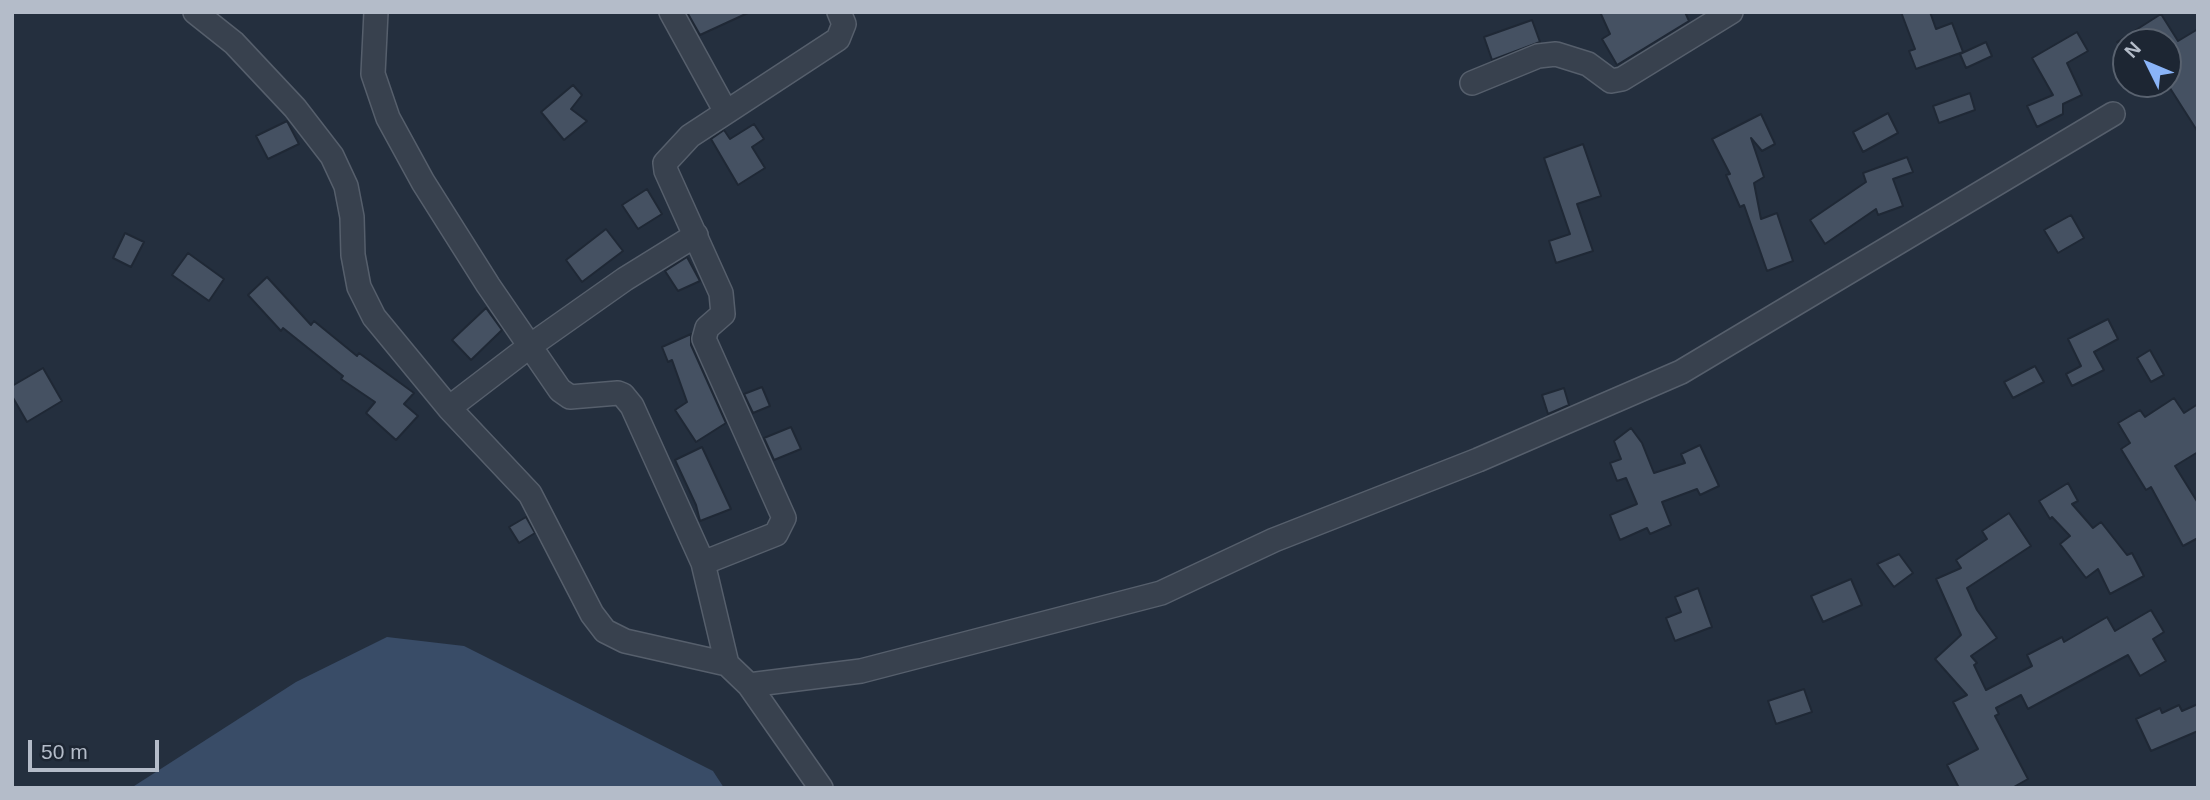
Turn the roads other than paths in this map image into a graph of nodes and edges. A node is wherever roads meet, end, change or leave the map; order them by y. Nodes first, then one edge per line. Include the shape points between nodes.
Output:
1 (195, 12) edge
2 (376, 12) edge
3 (671, 12) edge
4 (839, 12) edge
5 (1731, 12) edge
6 (1472, 83) dead end
7 (726, 111) junction
8 (2113, 114) dead end
9 (696, 235) junction
10 (530, 345) junction
11 (449, 408) junction
12 (703, 563) junction
13 (727, 664) junction
14 (749, 685) junction
15 (821, 788) edge

1 - 11 street via 234,43 332,156 346,186 359,287 374,317
2 - 10 street via 373,74 388,118 430,193
3 - 7 street
4 - 7 street via 844,23 838,38
5 - 6 street via 1622,79 1611,81 1588,64 1556,54 1538,56
7 - 9 street via 679,144 666,163
8 - 14 street via 1681,372 1478,460 1274,540 1161,593 861,671
9 - 10 street
9 - 12 street via 724,308 704,339 784,518 776,534
10 - 11 street
10 - 12 street via 570,397 618,393 627,399
11 - 13 street via 530,494 605,631
12 - 13 street
13 - 14 street
14 - 15 street

